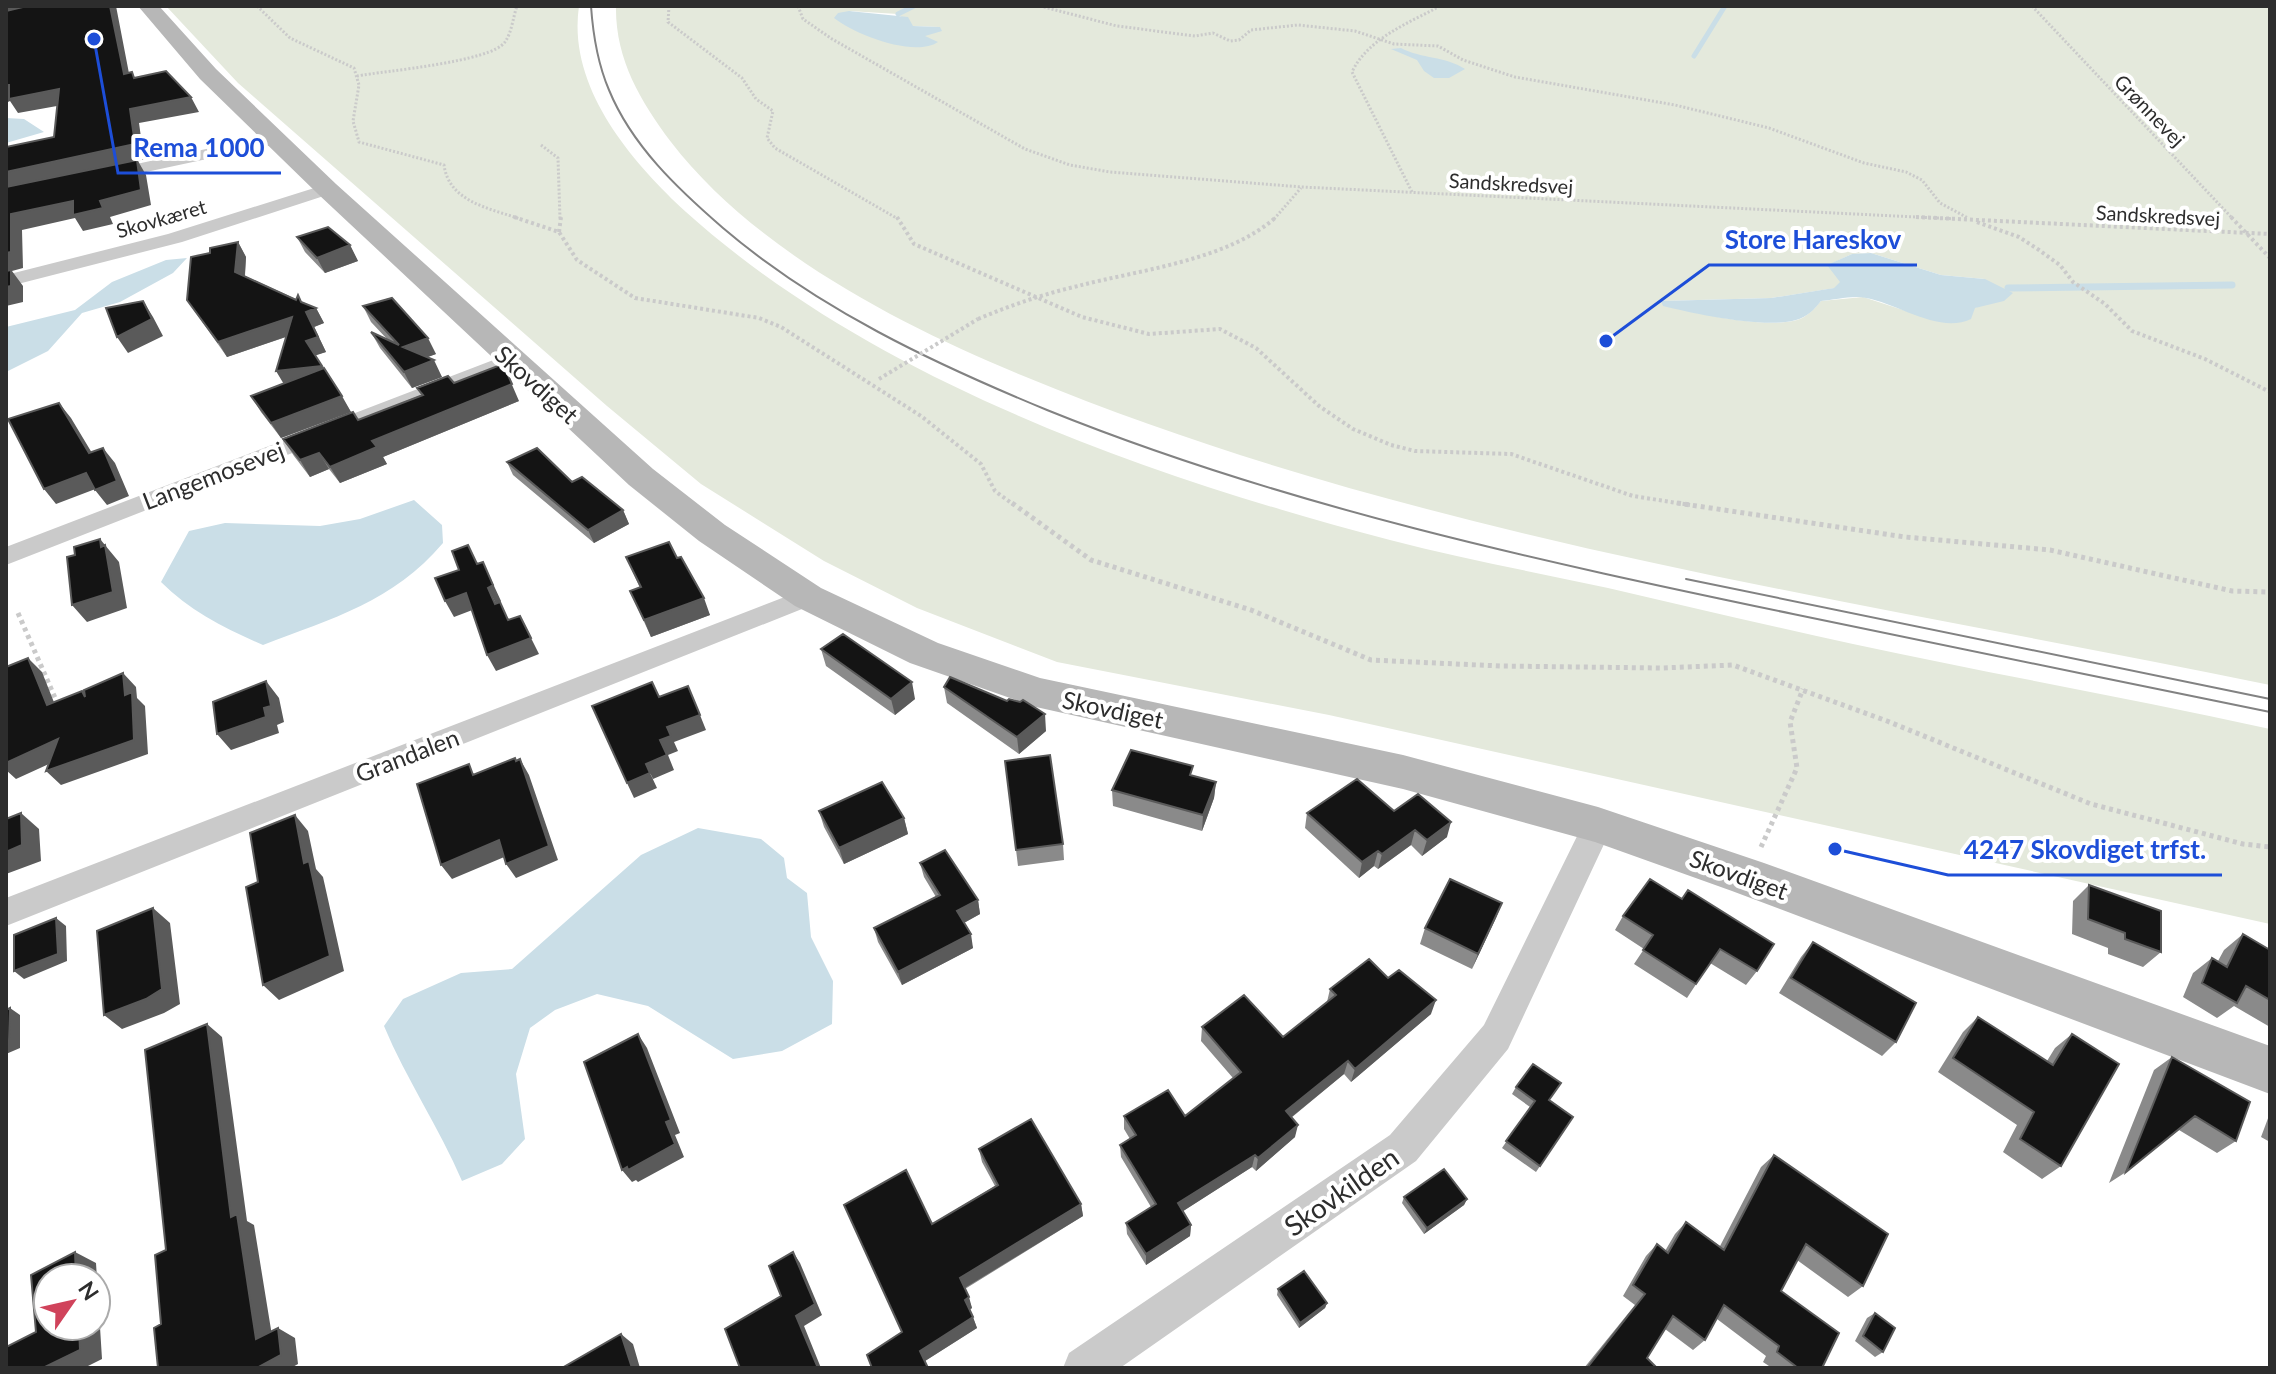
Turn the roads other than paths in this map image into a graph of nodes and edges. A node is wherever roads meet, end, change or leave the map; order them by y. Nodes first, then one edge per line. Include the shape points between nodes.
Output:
1 (148, 6) edge
2 (276, 139) junction
3 (81, 181) edge
4 (327, 189) junction
5 (6, 281) edge
6 (509, 360) junction
7 (6, 556) edge
8 (808, 597) junction
9 (1598, 825) junction
10 (6, 912) edge
11 (2270, 1070) edge
12 (1084, 1368) edge

1 - 2 street, Skovdiget
2 - 3 street
2 - 4 street, Skovdiget
4 - 5 street, Skovkæret via 175,238
4 - 6 street, Skovdiget
6 - 7 street, Langemosevej
6 - 8 street, Skovdiget via 641,477 712,533
8 - 9 street, Skovdiget via 924,653 1036,692 1403,772
8 - 10 street, Grandalen
9 - 11 street, Skovdiget
9 - 12 street, Skovkilden via 1496,1037 1403,1148

